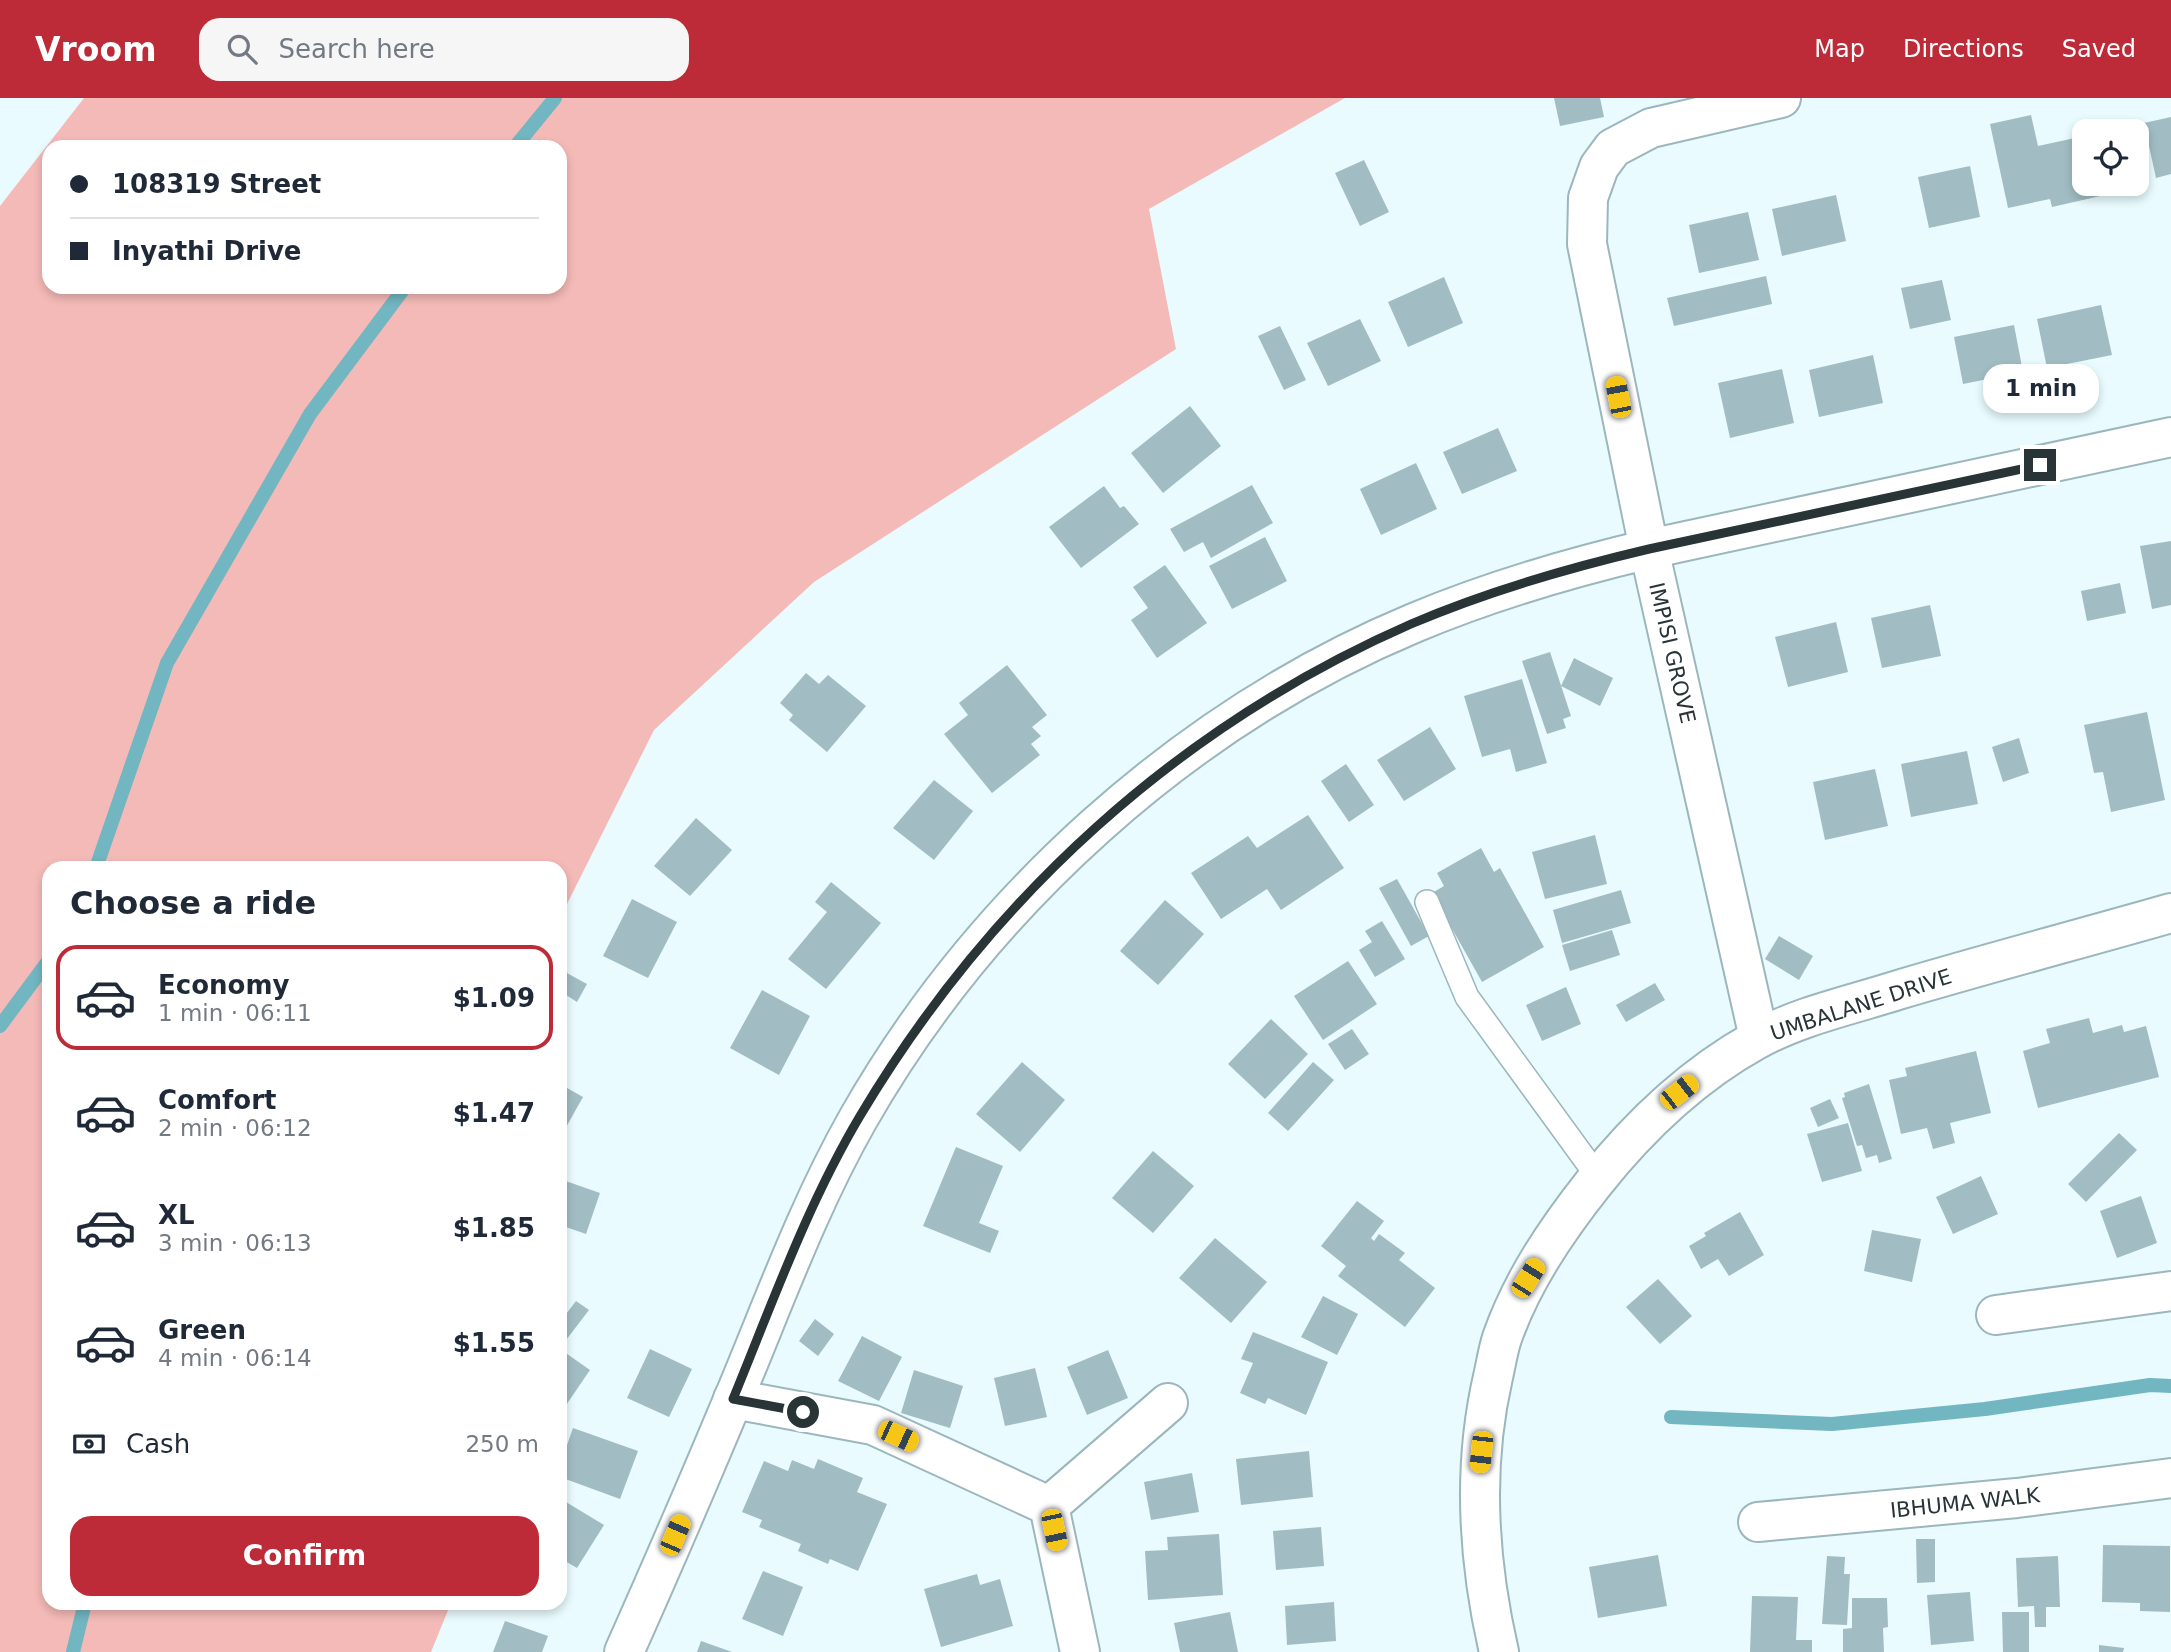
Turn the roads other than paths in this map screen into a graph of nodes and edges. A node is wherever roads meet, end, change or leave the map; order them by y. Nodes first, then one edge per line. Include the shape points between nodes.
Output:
1 (1781, 98) edge
2 (2171, 437) edge
3 (1649, 549) junction
4 (1427, 902) dead end
5 (2171, 913) edge
6 (1759, 1038) junction
7 (1598, 1178) junction
8 (2171, 1290) edge
9 (1996, 1315) dead end
10 (733, 1399) junction
11 (1168, 1403) dead end
12 (2171, 1478) edge
13 (1049, 1506) junction
14 (1758, 1522) dead end
15 (624, 1652) edge
16 (1080, 1652) edge
17 (1499, 1652) edge

1 - 3 street, IMPISI GROVE via 1651,128 1614,148 1599,167 1588,198 1587,244
2 - 3 street
3 - 6 street, IMPISI GROVE
3 - 10 street via 1498,590 1411,624 1326,666 1244,713 1095,827 1028,892 965,963 909,1038 815,1201
4 - 7 lane via 1467,998
5 - 6 street, UMBALANE DRIVE via 1972,968
6 - 7 street, UMBALANE DRIVE via 1679,1092
7 - 17 street, UMBALANE DRIVE via 1528,1278 1502,1339 1485,1409 1480,1532
8 - 9 street
10 - 13 street via 873,1425
10 - 15 street
11 - 13 street
12 - 14 street, IBHUMA WALK via 2017,1499
13 - 16 street

